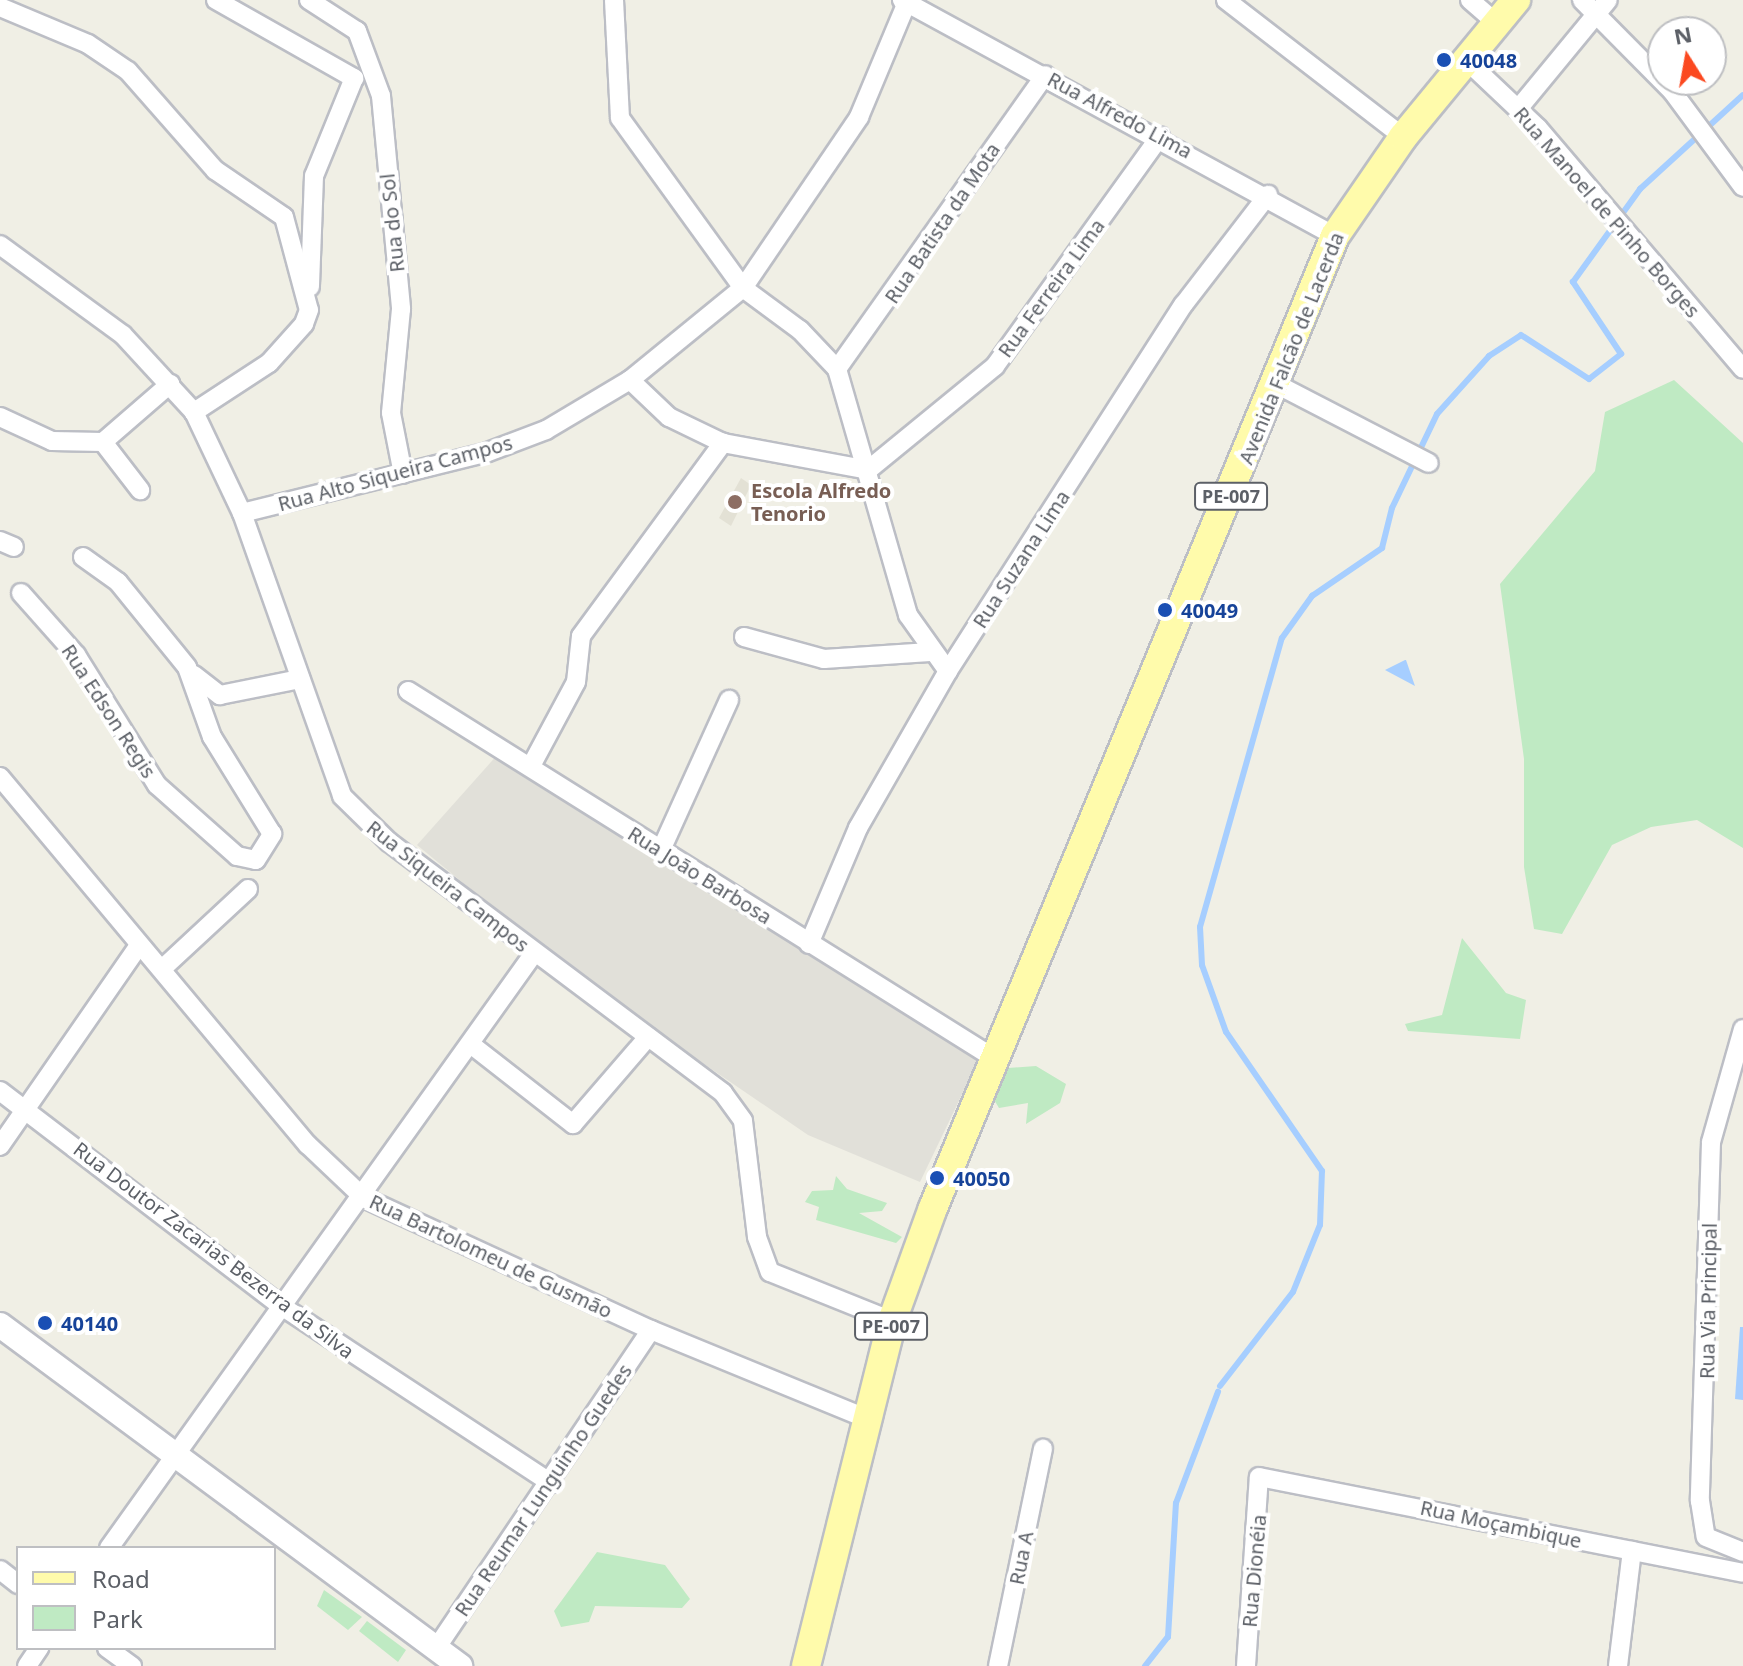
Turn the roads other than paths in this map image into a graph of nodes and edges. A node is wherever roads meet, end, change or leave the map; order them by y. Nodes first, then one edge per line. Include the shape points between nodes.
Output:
1 (216, 0) edge
2 (309, 0) edge
3 (614, 0) edge
4 (1226, 0) edge
5 (1470, 0) edge
6 (1516, 0) edge
7 (1582, 0) edge
8 (906, 1) edge
9 (0, 7) edge
10 (1602, 7) edge
11 (1496, 23) junction
12 (1466, 60) junction
13 (1045, 75) junction
14 (1518, 109) junction
15 (1160, 136) junction
16 (1403, 137) junction
17 (1743, 187) edge
18 (1268, 195) junction
19 (1335, 236) junction
20 (0, 245) edge
21 (743, 288) junction
22 (309, 310) junction
23 (837, 369) junction
24 (1743, 369) edge
25 (630, 380) junction
26 (1274, 383) junction
27 (170, 384) junction
28 (194, 412) junction
29 (0, 417) edge
30 (103, 442) junction
31 (723, 443) junction
32 (1429, 463) dead end
33 (868, 470) junction
34 (403, 474) junction
35 (140, 490) dead end
36 (242, 513) junction
37 (83, 557) dead end
38 (21, 593) dead end
39 (744, 637) dead end
40 (930, 652) junction
41 (187, 667) junction
42 (948, 671) junction
43 (300, 679) junction
44 (408, 691) dead end
45 (729, 700) dead end
46 (531, 766) junction
47 (0, 777) edge
48 (15, 796) junction
49 (0, 808) edge
50 (661, 850) junction
51 (248, 889) dead end
52 (809, 944) junction
53 (138, 947) junction
54 (534, 953) junction
55 (163, 968) junction
56 (1743, 1029) edge
57 (648, 1037) junction
58 (473, 1046) junction
59 (994, 1058) junction
60 (0, 1091) edge
61 (28, 1111) junction
62 (0, 1146) edge
63 (364, 1198) junction
64 (283, 1307) junction
65 (892, 1321) junction
66 (0, 1325) edge
67 (651, 1330) junction
68 (868, 1419) junction
69 (1043, 1449) dead end
70 (179, 1455) junction
71 (1259, 1477) joint
72 (551, 1483) junction
73 (111, 1546) edge
74 (1632, 1551) junction
75 (1743, 1552) edge
76 (0, 1570) edge
77 (1743, 1573) edge
78 (16, 1582) edge
79 (110, 1650) edge
80 (435, 1650) junction
81 (132, 1666) edge
82 (460, 1666) edge
83 (806, 1666) edge
84 (998, 1666) edge
85 (1248, 1666) edge
86 (1618, 1666) edge

1 - 22 street via 354,78 308,204
2 - 34 street, Rua do Sol via 357,31 381,96 401,309 391,413
3 - 21 street via 620,118
4 - 16 street
5 - 11 street
6 - 11 main road, Avenida Falcão de Lacerda / PE-007
7 - 10 street
8 - 13 street, Rua Alfredo Lima
8 - 21 street, Rua Alto Siqueira Campos via 859,117
9 - 22 street via 88,44 128,71 215,170 279,211
10 - 14 street
10 - 17 street via 1695,119
11 - 12 main road, Avenida Falcão de Lacerda / PE-007
12 - 14 street, Rua Manoel de Pinho Borges
12 - 16 main road, Avenida Falcão de Lacerda / PE-007
13 - 15 street, Rua Alfredo Lima
13 - 23 street, Rua Batista da Mota
14 - 24 street, Rua Manoel de Pinho Borges
15 - 18 street, Rua Alfredo Lima
15 - 33 street, Rua Ferreira Lima via 995,366
16 - 19 main road, Avenida Falcão de Lacerda / PE-007
18 - 19 street, Rua Alfredo Lima
18 - 42 street, Rua Suzana Lima via 1184,304
19 - 26 main road, Avenida Falcão de Lacerda / PE-007
20 - 27 street, Rua Siqueira Campos via 123,335
21 - 23 street via 800,330
21 - 25 street, Rua Alto Siqueira Campos
22 - 28 street via 293,340 269,363
23 - 33 street
25 - 31 street via 669,417
25 - 34 street, Rua Alto Siqueira Campos via 546,430
26 - 32 street
26 - 59 main road, Avenida Falcão de Lacerda / PE-007
27 - 28 street, Rua Siqueira Campos
27 - 30 street
28 - 36 street, Rua Siqueira Campos
29 - 30 street via 52,441
30 - 35 street
31 - 33 street
31 - 46 street via 581,636 576,682
33 - 40 street via 908,615
34 - 36 street, Rua Alto Siqueira Campos
36 - 43 street, Rua Siqueira Campos
37 - 41 street via 118,582
38 - 41 street, Rua Edson Regis via 76,655 157,785 237,856 256,860 272,834 212,737
39 - 40 street via 824,659
40 - 42 street
41 - 43 street via 215,695
42 - 52 street, Rua Suzana Lima via 858,828
43 - 54 street, Rua Siqueira Campos via 342,796 361,819
44 - 46 street, Rua João Barbosa
45 - 50 street
46 - 50 street, Rua João Barbosa
47 - 48 street, Rua Bartolomeu de Gusmão
48 - 49 street
48 - 53 street, Rua Bartolomeu de Gusmão
50 - 52 street, Rua João Barbosa
51 - 55 street
52 - 59 street, Rua João Barbosa
53 - 55 street, Rua Bartolomeu de Gusmão
53 - 61 street
54 - 57 street, Rua Siqueira Campos
54 - 58 street
55 - 63 street, Rua Bartolomeu de Gusmão via 308,1145
56 - 75 street, Rua Via Principal via 1711,1142 1700,1501 1706,1537
57 - 58 street via 573,1124
57 - 65 street, Rua Siqueira Campos via 723,1093 743,1121 757,1237 770,1272
58 - 63 street
59 - 65 main road, PE-007
60 - 61 street, Rua Doutor Zacarias Bezerra da Silva
61 - 62 street
61 - 64 street, Rua Doutor Zacarias Bezerra da Silva
63 - 64 street
63 - 67 street, Rua Bartolomeu de Gusmão
64 - 70 street
64 - 72 street, Rua Doutor Zacarias Bezerra da Silva
65 - 68 main road, PE-007
66 - 70 main road
67 - 68 street, Rua Bartolomeu de Gusmão
67 - 72 street, Rua Reumar Lunguinho Guedes
68 - 83 main road, PE-007
69 - 84 street, Rua A
70 - 73 street
70 - 80 main road
71 - 74 street, Rua Moçambique
71 - 85 street, Rua Dionéia
72 - 80 street, Rua Reumar Lunguinho Guedes
74 - 77 street, Rua Moçambique
74 - 86 street
76 - 78 street
79 - 81 street
80 - 82 main road

